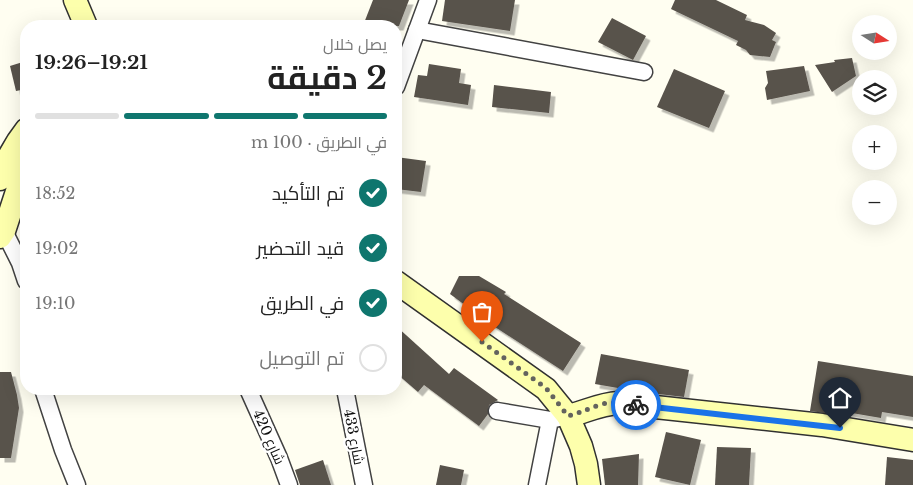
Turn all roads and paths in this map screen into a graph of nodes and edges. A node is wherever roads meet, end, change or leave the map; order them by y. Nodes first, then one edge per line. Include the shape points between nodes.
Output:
1 (75, 0) edge
2 (428, 0) edge
3 (83, 20) edge
4 (417, 30) junction
5 (402, 71) edge
6 (644, 72) dead end
7 (20, 134) edge
8 (20, 139) edge
9 (0, 146) edge
10 (0, 179) edge
11 (20, 181) edge
12 (1, 233) edge
13 (20, 263) edge
14 (402, 286) edge
15 (45, 395) edge
16 (251, 395) edge
17 (346, 395) edge
18 (497, 411) dead end
19 (559, 418) junction
20 (913, 440) edge
21 (77, 485) edge
22 (289, 485) edge
23 (364, 485) edge
24 (537, 485) edge
25 (589, 485) edge

1 - 3 main road
2 - 4 street
4 - 5 street
4 - 6 street
7 - 9 street
8 - 10 main road
11 - 12 main road
12 - 13 street
14 - 19 main road via 546,388
15 - 21 street
16 - 22 street, شارع 420
17 - 23 street, شارع 433
18 - 19 street
19 - 20 main road via 618,403 822,425
19 - 24 street
19 - 25 main road via 581,446

